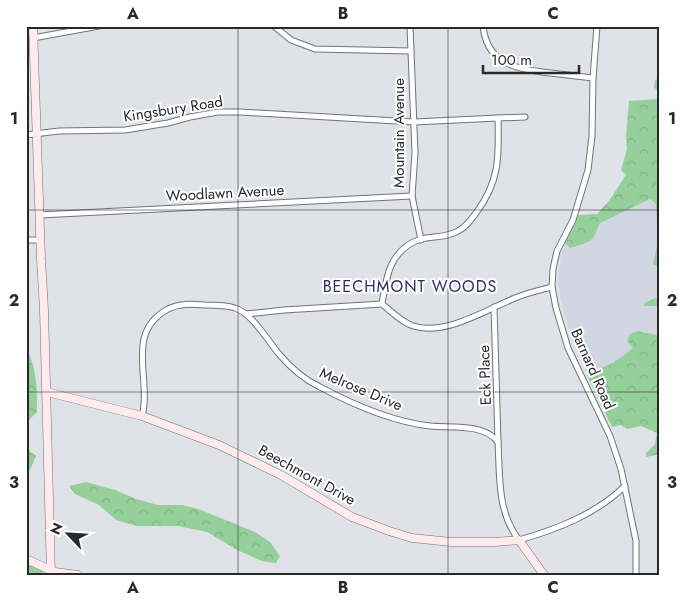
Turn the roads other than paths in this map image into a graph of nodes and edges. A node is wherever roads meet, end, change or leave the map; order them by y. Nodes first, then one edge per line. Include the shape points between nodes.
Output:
1 (33, 26) edge
2 (99, 26) edge
3 (274, 26) edge
4 (410, 26) edge
5 (483, 26) edge
6 (597, 26) edge
7 (33, 38) junction
8 (30, 51) edge
9 (411, 51) junction
10 (593, 78) junction
11 (525, 117) dead end
12 (498, 118) junction
13 (414, 122) junction
14 (37, 134) junction
15 (26, 135) edge
16 (412, 196) junction
17 (40, 215) junction
18 (26, 240) edge
19 (40, 240) junction
20 (421, 240) junction
21 (552, 287) junction
22 (382, 304) junction
23 (494, 307) junction
24 (246, 314) junction
25 (47, 392) junction
26 (142, 416) junction
27 (498, 442) junction
28 (625, 486) junction
29 (519, 540) junction
30 (26, 559) edge
31 (51, 572) edge
32 (78, 575) edge
33 (544, 575) edge
34 (636, 575) edge

1 - 7 street
2 - 7 street
3 - 9 street via 291,40 315,49
4 - 9 street, Mountain Avenue
5 - 10 street via 488,45 508,65
6 - 10 street, Barnard Road
7 - 8 street
8 - 14 street
9 - 13 street, Mountain Avenue
10 - 21 street, Barnard Road via 592,136 587,175 573,220 557,250
11 - 12 street, Kingsbury Road
12 - 13 street, Kingsbury Road
12 - 20 street via 496,168 487,198 466,226 446,236
13 - 14 street, Kingsbury Road via 218,112 125,130
13 - 16 street, Mountain Avenue
14 - 15 street, Kingsbury Road
14 - 17 street
16 - 17 street, Woodlawn Avenue
16 - 20 street, Mountain Avenue
17 - 19 street
18 - 19 street
19 - 25 street
20 - 22 street via 402,251 390,267
21 - 23 street
21 - 28 street, Barnard Road via 567,344 610,436
22 - 23 street via 404,322 422,328 455,323
22 - 24 street
23 - 27 street, Eck Place
24 - 26 street via 236,308 182,304 160,315 147,330 142,345 145,396
24 - 27 street, Melrose Drive via 294,369 332,394 407,422 472,428 487,433
25 - 26 street, Beechmont Drive
25 - 31 street
26 - 29 street, Beechmont Drive via 252,460 352,517 381,529 443,542
27 - 29 street via 502,501
28 - 29 street via 606,503 583,516
28 - 34 street, Barnard Road via 636,541
29 - 33 street
30 - 31 street
31 - 32 street

